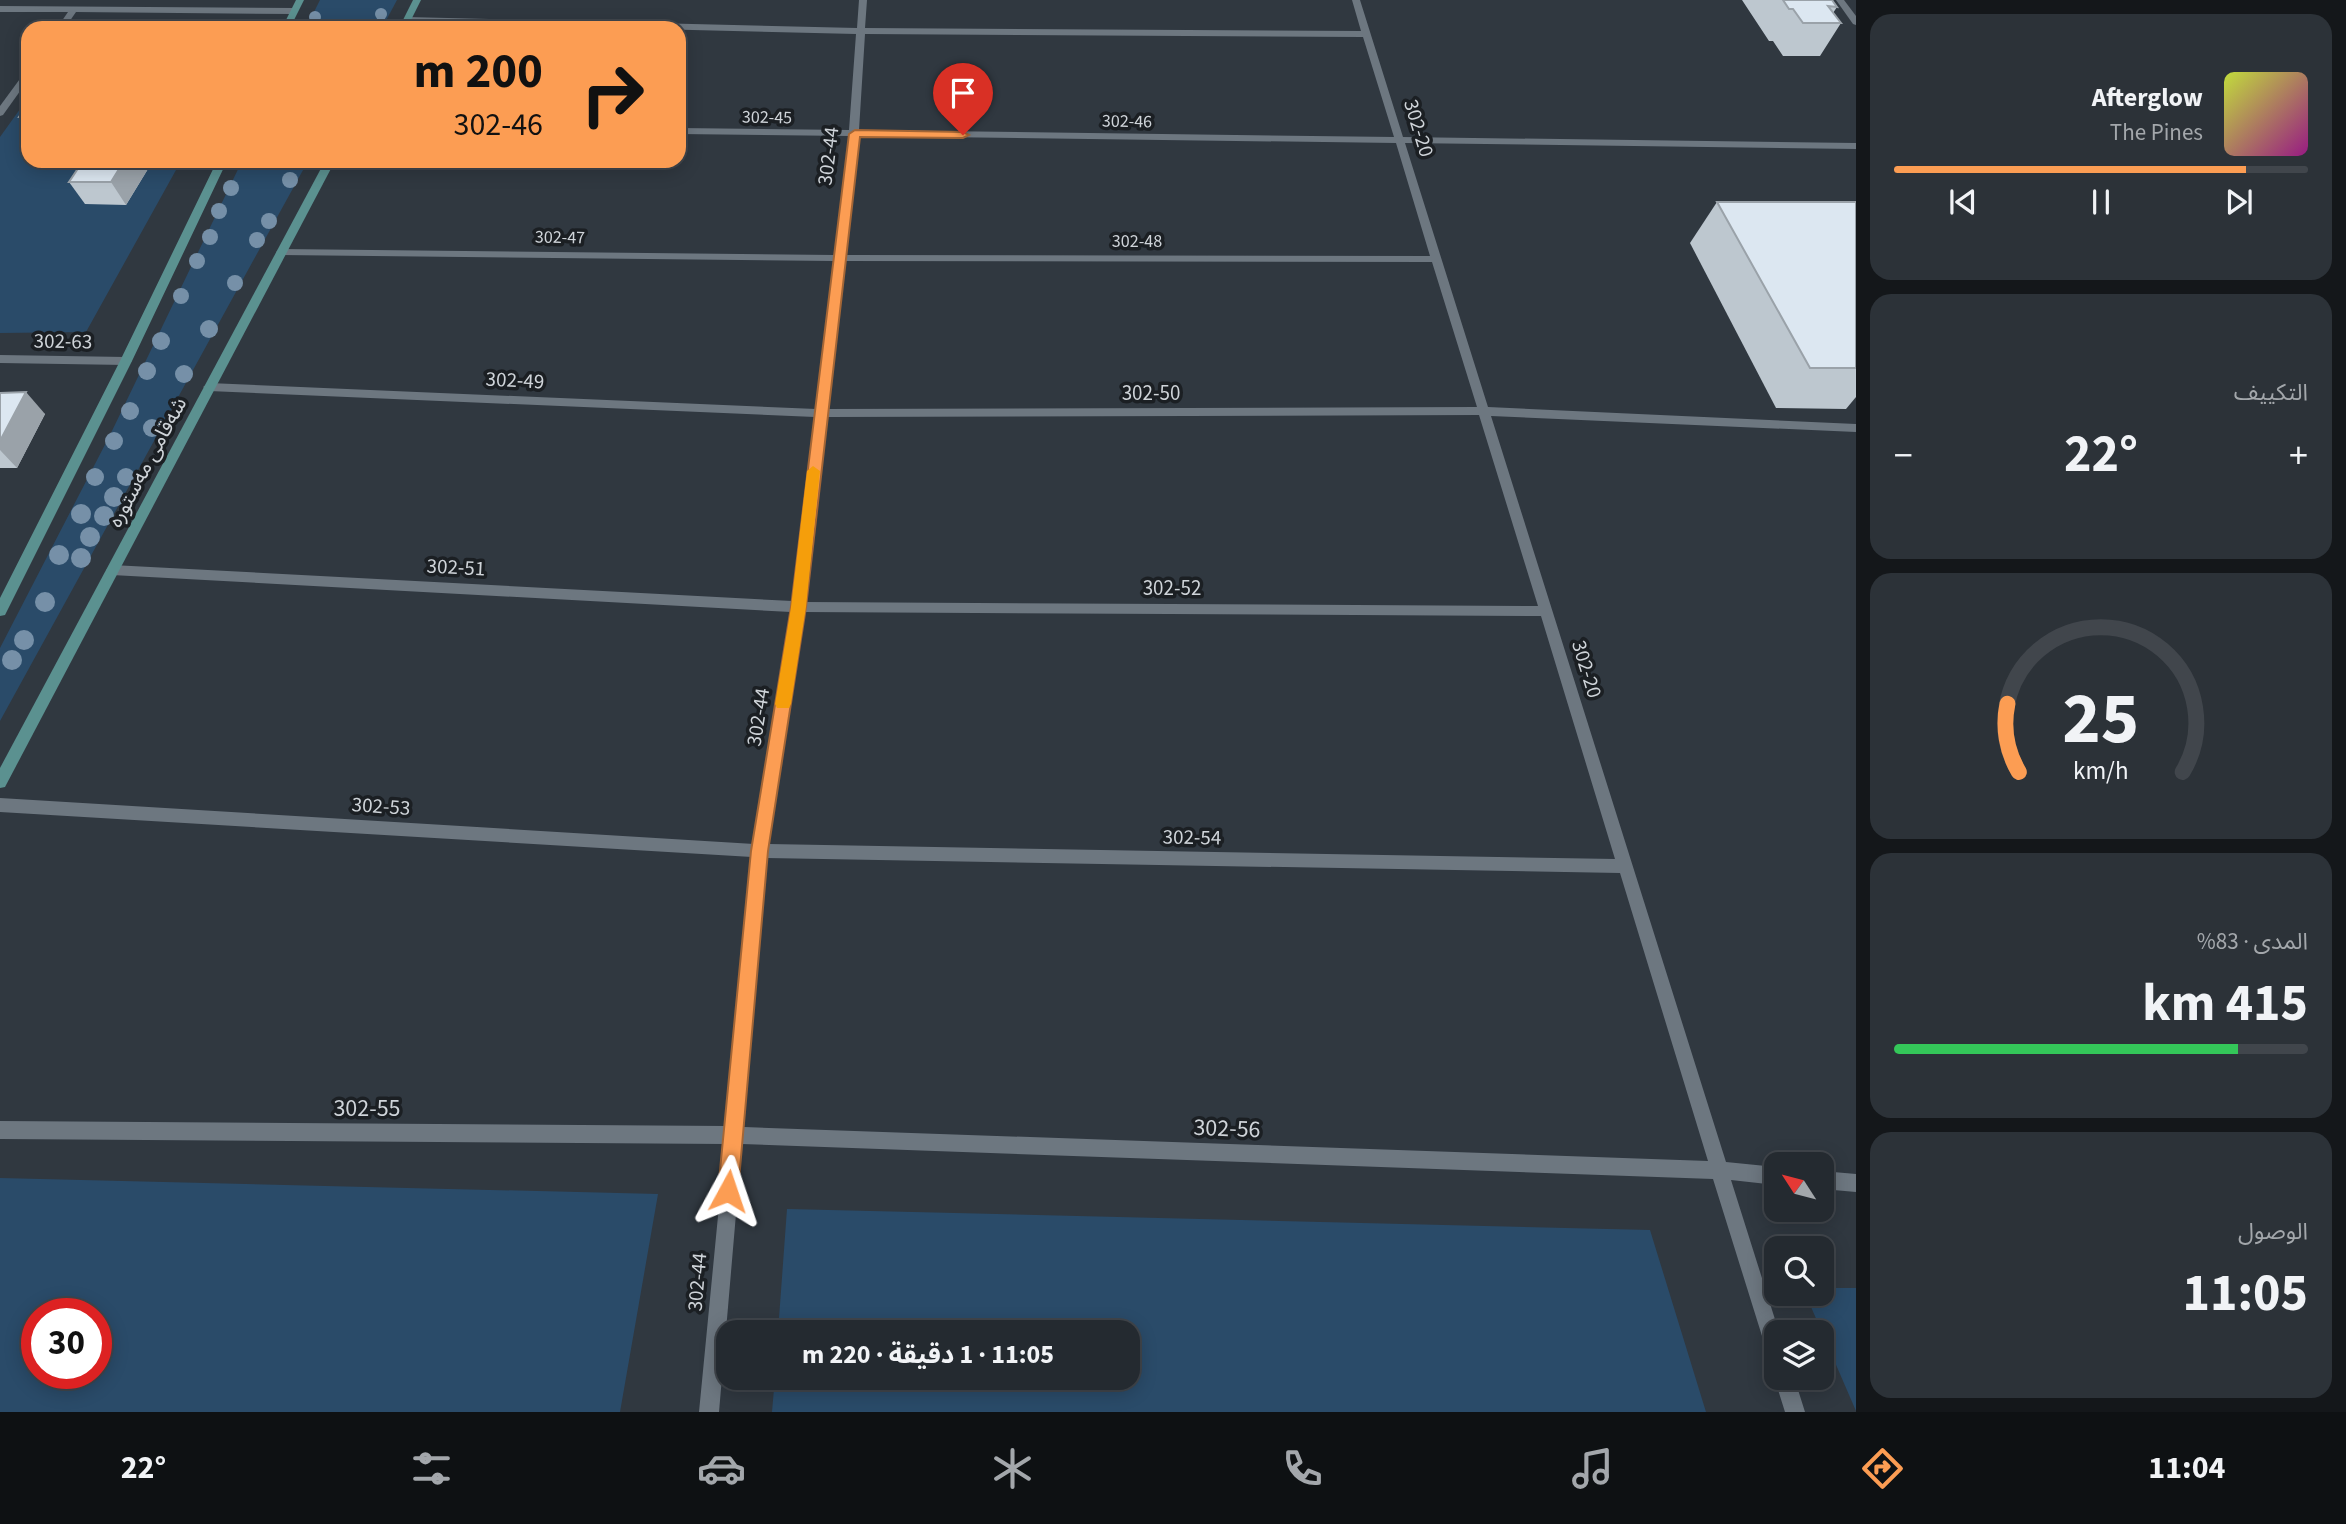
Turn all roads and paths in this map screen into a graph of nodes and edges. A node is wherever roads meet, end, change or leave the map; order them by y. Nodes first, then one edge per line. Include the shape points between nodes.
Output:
1 (300, 0) edge
2 (417, 0) edge
3 (863, 0) edge
4 (1356, 0) edge
5 (1840, 0) edge
6 (0, 9) edge
7 (75, 9) junction
8 (294, 11) junction
9 (66, 21) edge
10 (289, 21) edge
11 (406, 21) edge
12 (1856, 22) edge
13 (686, 28) edge
14 (862, 31) junction
15 (1366, 34) junction
16 (21, 84) edge
17 (0, 113) edge
18 (686, 131) edge
19 (855, 134) junction
20 (1399, 139) junction
21 (1856, 146) edge
22 (219, 168) edge
23 (326, 168) edge
24 (281, 252) junction
25 (838, 258) junction
26 (1436, 259) junction
27 (0, 359) edge
28 (126, 361) junction
29 (209, 387) junction
30 (1483, 411) junction
31 (820, 413) junction
32 (1856, 428) edge
33 (112, 570) junction
34 (6, 588) edge
35 (798, 607) junction
36 (0, 611) edge
37 (1545, 611) junction
38 (0, 782) edge
39 (0, 805) edge
40 (760, 851) junction
41 (1625, 866) junction
42 (0, 1130) edge
43 (733, 1135) junction
44 (1720, 1170) junction
45 (1764, 1175) edge
46 (1834, 1181) edge
47 (1856, 1183) edge
48 (1766, 1320) edge
49 (1788, 1390) edge
50 (709, 1412) edge
51 (1795, 1412) edge

1 - 8 main road
2 - 11 main road
3 - 14 street, 302-44
4 - 15 street, 302-20
5 - 12 street
6 - 7 street
7 - 8 street
7 - 9 street
8 - 10 main road
13 - 14 street
14 - 15 street
14 - 19 street, 302-44
15 - 20 street, 302-20
16 - 17 street
18 - 19 street, 302-45
19 - 20 street, 302-46
19 - 25 street, 302-44
20 - 21 street, 302-46
20 - 26 street, 302-20
22 - 28 main road
23 - 24 main road, شەقامی مەستورە
24 - 25 street, 302-47
24 - 29 main road, شەقامی مەستورە
25 - 26 street, 302-48
25 - 31 street, 302-44
26 - 30 street, 302-20
27 - 28 street, 302-63
28 - 34 main road
29 - 31 street, 302-49
29 - 33 main road, شەقامی مەستورە
30 - 31 street, 302-50
30 - 32 street, 302-50
30 - 37 street, 302-20
31 - 35 street, 302-44
33 - 35 street, 302-51
33 - 38 main road, شەقامی مەستورە
34 - 36 main road
35 - 37 street, 302-52
35 - 40 street, 302-44
37 - 41 street, 302-20
39 - 40 street, 302-53
40 - 41 street, 302-54
40 - 43 street, 302-44
41 - 44 street, 302-20
42 - 43 street, 302-55
43 - 44 street, 302-56
43 - 50 street, 302-44
44 - 45 street, 302-56
44 - 48 street, 302-20
46 - 47 street
49 - 51 street

